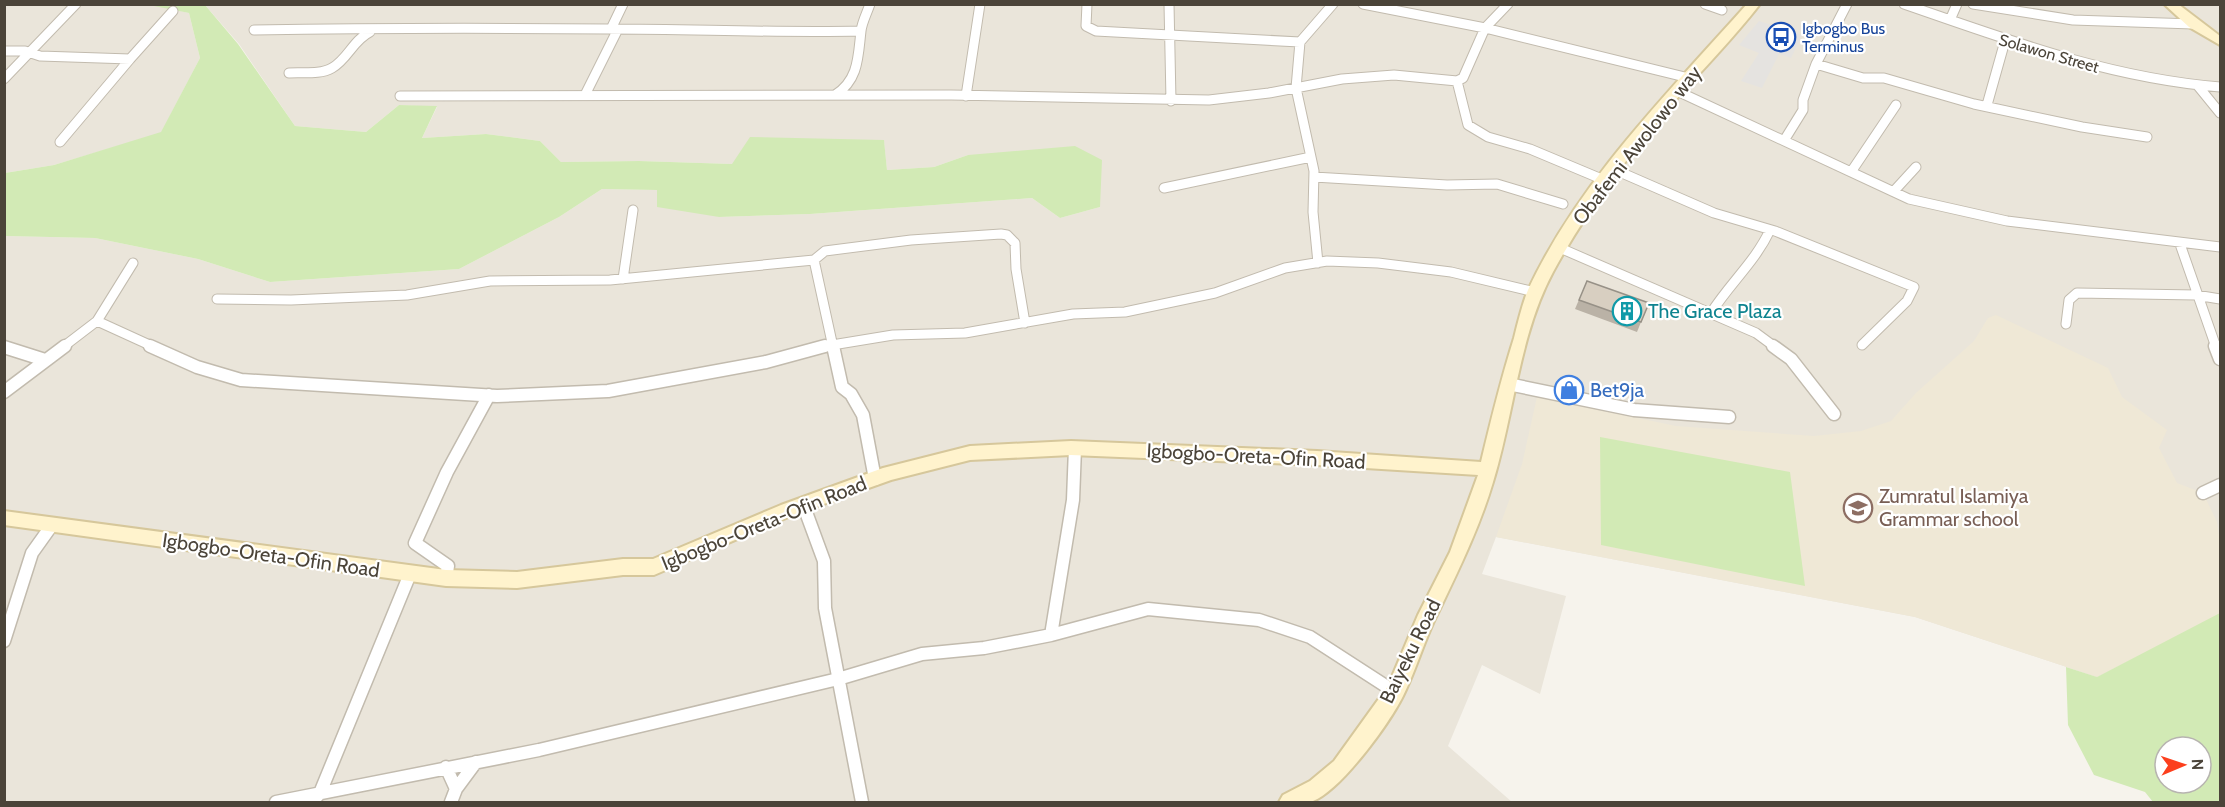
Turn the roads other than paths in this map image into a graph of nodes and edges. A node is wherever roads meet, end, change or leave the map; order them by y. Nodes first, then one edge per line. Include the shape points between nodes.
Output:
1 (76, 4) edge
2 (623, 4) edge
3 (870, 4) edge
4 (980, 4) edge
5 (1087, 4) edge
6 (1170, 4) edge
7 (1333, 4) edge
8 (1363, 4) edge
9 (1508, 4) edge
10 (1705, 4) edge
11 (1754, 4) edge
12 (1847, 4) edge
13 (1904, 4) edge
14 (1957, 4) edge
15 (2170, 4) edge
16 (1978, 5) edge
17 (173, 10) dead end
18 (1722, 10) dead end
19 (1950, 20) junction
20 (2193, 24) junction
21 (1485, 28) junction
22 (615, 29) junction
23 (254, 30) dead end
24 (376, 30) junction
25 (861, 31) junction
26 (1171, 34) junction
27 (2005, 41) junction
28 (2220, 41) edge
29 (1300, 42) junction
30 (4, 51) edge
31 (30, 53) junction
32 (130, 59) junction
33 (1816, 64) junction
34 (289, 73) dead end
35 (1689, 78) junction
36 (4, 79) edge
37 (1457, 81) junction
38 (2198, 86) junction
39 (2220, 87) edge
40 (1296, 88) junction
41 (1677, 92) junction
42 (585, 95) junction
43 (400, 96) dead end
44 (832, 96) junction
45 (966, 96) junction
46 (1171, 101) junction
47 (1896, 105) dead end
48 (1987, 105) junction
49 (2220, 113) edge
50 (2147, 137) dead end
51 (1785, 140) junction
52 (60, 142) dead end
53 (1311, 157) junction
54 (1916, 166) dead end
55 (1851, 172) junction
56 (1609, 174) junction
57 (1314, 177) junction
58 (1164, 188) dead end
59 (1894, 191) junction
60 (1563, 204) dead end
61 (633, 210) dead end
62 (1770, 230) junction
63 (2180, 244) junction
64 (2220, 247) edge
65 (1560, 249) junction
66 (814, 260) junction
67 (133, 263) dead end
68 (1318, 263) junction
69 (623, 279) junction
70 (1535, 292) junction
71 (2196, 295) junction
72 (2220, 298) edge
73 (217, 299) dead end
74 (1711, 314) junction
75 (97, 321) junction
76 (1025, 322) junction
77 (2066, 324) dead end
78 (834, 342) junction
79 (1862, 345) dead end
80 (4, 347) edge
81 (2220, 358) edge
82 (45, 360) junction
83 (1508, 384) junction
84 (4, 392) edge
85 (489, 395) junction
86 (1834, 414) dead end
87 (1729, 417) dead end
88 (1075, 448) junction
89 (1488, 469) junction
90 (875, 478) junction
91 (2220, 485) edge
92 (2203, 493) dead end
93 (803, 504) junction
94 (4, 518) edge
95 (52, 525) junction
96 (410, 574) junction
97 (446, 578) junction
98 (1051, 634) junction
99 (4, 641) edge
100 (838, 679) junction
101 (1395, 692) junction
102 (476, 762) junction
103 (446, 767) junction
104 (456, 789) junction
105 (316, 798) edge
106 (276, 802) edge
107 (451, 802) edge
108 (862, 802) edge
109 (1290, 802) edge

1 - 31 street
2 - 22 street
3 - 25 street
4 - 45 street
5 - 26 street via 1089,29
6 - 26 street
7 - 29 street
8 - 21 street
9 - 21 street
10 - 18 street
11 - 35 main road, Obafemi Awolowo way
12 - 33 street
13 - 19 street, Solawon Street
14 - 19 street
15 - 20 main road
16 - 20 street via 2073,20
17 - 32 street
19 - 27 street, Solawon Street
20 - 28 main road
21 - 35 street
21 - 37 street via 1463,78
22 - 24 street
22 - 25 street
22 - 42 street
23 - 24 street
24 - 34 street via 357,38 331,69
25 - 44 street via 862,47 847,87
26 - 29 street
26 - 46 street
27 - 38 street, Solawon Street via 2123,73
27 - 48 street
29 - 40 street
30 - 31 street
31 - 32 street
31 - 36 street
32 - 52 street
33 - 48 street
33 - 51 street via 1803,110
35 - 41 main road, Obafemi Awolowo way
37 - 40 street via 1394,75
37 - 56 street via 1468,125 1488,137
38 - 39 street, Solawon Street
38 - 49 street
40 - 46 street
40 - 53 street
41 - 51 street
41 - 56 main road, Obafemi Awolowo way
42 - 43 street
42 - 44 street
44 - 45 street
45 - 46 street
47 - 55 street
48 - 50 street
51 - 55 street
53 - 57 street
53 - 58 street
54 - 59 street
55 - 59 street
56 - 62 street
56 - 65 main road, Obafemi Awolowo way via 1581,211
57 - 60 street via 1497,184
57 - 68 street
59 - 63 street via 1909,199 1968,214
61 - 69 street
62 - 74 street via 1760,252
62 - 79 street via 1914,286 1911,296
63 - 64 street
63 - 71 street
65 - 70 main road, Obafemi Awolowo way
65 - 74 street
66 - 69 street
66 - 76 street via 825,251 1007,235 1015,243
66 - 78 street
67 - 75 street
68 - 70 street via 1378,263 1451,272
68 - 76 street via 1285,268 1215,293 1125,312 1072,314
69 - 73 street via 490,281 395,296
70 - 83 main road, Obafemi Awolowo way
71 - 72 street
71 - 77 street via 2077,293 2070,296
71 - 81 street
74 - 86 street via 1756,333 1791,359
75 - 82 street
75 - 85 street via 197,367 241,380
76 - 78 street via 965,333
78 - 85 street via 766,362 608,391
78 - 90 street via 842,387 854,394
80 - 82 street
82 - 84 street
83 - 87 street via 1634,410
83 - 89 main road, Obafemi Awolowo way
85 - 97 street via 447,472 415,543 422,552 441,557 448,566
88 - 89 main road, Igbogbo-Oreta-Ofin Road
88 - 90 main road, Igbogbo-Oreta-Ofin Road via 970,453
88 - 98 street via 1073,500
89 - 101 main road, Baiyeku Road via 1459,553 1427,615
90 - 93 main road, Igbogbo-Oreta-Ofin Road
91 - 92 street
93 - 97 main road, Igbogbo-Oreta-Ofin Road via 654,567 518,580
93 - 100 street via 824,561 825,608
94 - 95 main road, Igbogbo-Oreta-Ofin Road
95 - 96 main road, Igbogbo-Oreta-Ofin Road
95 - 99 street via 32,553
96 - 97 main road, Igbogbo-Oreta-Ofin Road
96 - 105 street
98 - 100 street via 984,648 922,654
98 - 101 street via 1148,609 1259,620 1310,638
100 - 102 street
100 - 108 street
101 - 109 main road, Baiyeku Road via 1341,768 1317,788
102 - 103 street
102 - 104 street
103 - 104 street
103 - 105 street
104 - 107 street
105 - 106 street

